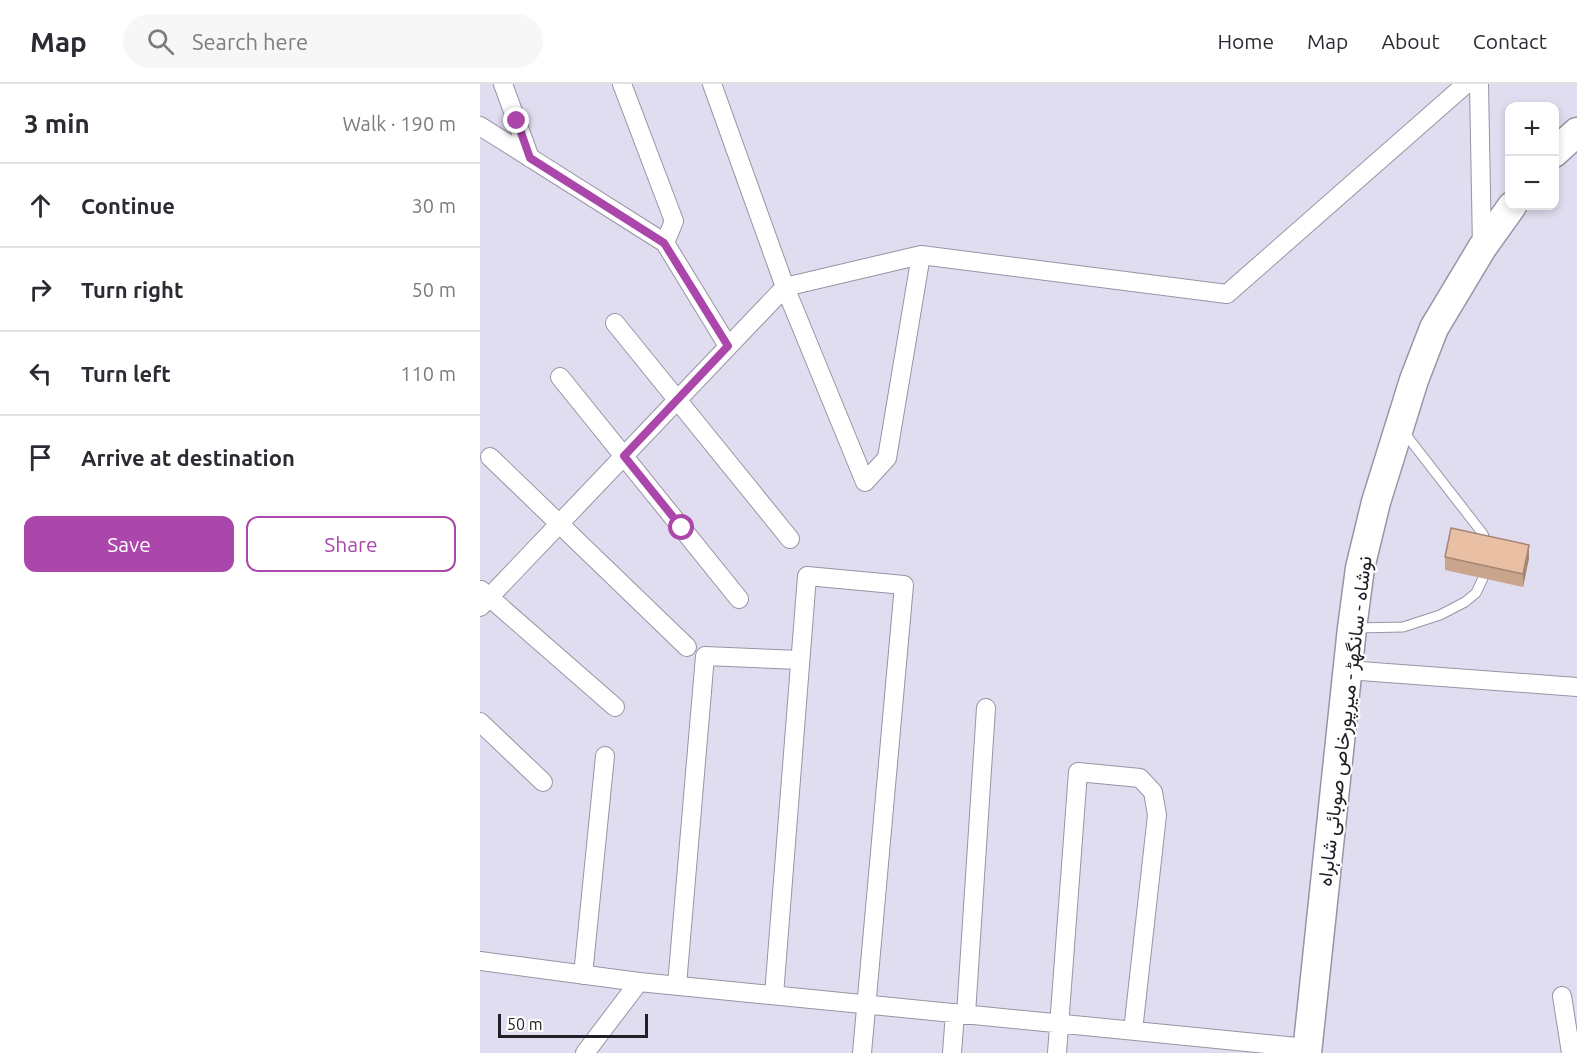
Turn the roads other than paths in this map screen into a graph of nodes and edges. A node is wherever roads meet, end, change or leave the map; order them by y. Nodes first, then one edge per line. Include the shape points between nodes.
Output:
1 (503, 84) edge
2 (622, 84) edge
3 (712, 84) edge
4 (1466, 84) edge
5 (1479, 84) edge
6 (480, 126) edge
7 (1577, 132) edge
8 (1559, 148) edge
9 (530, 158) junction
10 (1509, 210) edge
11 (664, 243) junction
12 (1482, 248) junction
13 (921, 255) junction
14 (784, 287) junction
15 (615, 323) dead end
16 (728, 346) junction
17 (560, 377) dead end
18 (677, 399) junction
19 (1399, 427) junction
20 (624, 456) junction
21 (490, 457) dead end
22 (559, 524) junction
23 (790, 539) dead end
24 (1489, 549) edge
25 (1484, 579) edge
26 (483, 598) edge
27 (739, 599) dead end
28 (1352, 628) junction
29 (687, 647) dead end
30 (800, 660) junction
31 (1347, 670) junction
32 (1577, 687) edge
33 (615, 707) dead end
34 (986, 708) dead end
35 (480, 722) edge
36 (604, 756) dead end
37 (543, 782) dead end
38 (480, 962) edge
39 (583, 975) junction
40 (639, 982) junction
41 (677, 986) junction
42 (774, 995) junction
43 (1562, 996) dead end
44 (866, 1004) junction
45 (961, 1014) junction
46 (1060, 1024) junction
47 (1132, 1031) junction
48 (1307, 1051) edge
49 (585, 1053) edge
50 (862, 1053) edge
51 (952, 1053) edge
52 (1057, 1053) edge
53 (1571, 1053) edge

1 - 9 street
2 - 11 street via 674,221
3 - 14 street
4 - 13 street via 1227,294
5 - 12 street
6 - 9 street
7 - 8 main road
9 - 11 street
10 - 12 main road, نوشاہ - سانگھڑ - میرپورخاص صوبائی شاہراہ
11 - 16 street
12 - 19 main road, نوشاہ - سانگھڑ - میرپورخاص صوبائی شاہراہ via 1434,328
13 - 14 street
13 - 14 street via 887,458 865,482
14 - 16 street
15 - 18 street
16 - 18 street
17 - 20 street
18 - 20 street
18 - 23 street
19 - 24 lane via 1483,534
19 - 28 main road, نوشاہ - سانگھڑ - میرپورخاص صوبائی شاہراہ via 1360,568
20 - 22 street
20 - 27 street
21 - 22 street
22 - 26 street
22 - 29 street
25 - 28 lane via 1471,598 1440,615 1403,627
26 - 33 street
28 - 31 main road, نوشاہ - سانگھڑ - میرپورخاص صوبائی شاہراہ
30 - 41 street via 705,656
30 - 42 street
30 - 44 street via 807,576 904,585
31 - 32 street
31 - 48 main road, نوشاہ - سانگھڑ - میرپورخاص صوبائی شاہراہ
34 - 45 street
35 - 37 street
36 - 39 street
38 - 39 street
39 - 40 street
40 - 41 street
40 - 49 street
41 - 42 street
42 - 44 street
43 - 53 street
44 - 45 street
44 - 50 street
45 - 46 street
45 - 51 street
46 - 47 street
46 - 47 street via 1078,772 1140,778 1153,792 1157,815
46 - 52 street
47 - 48 street

